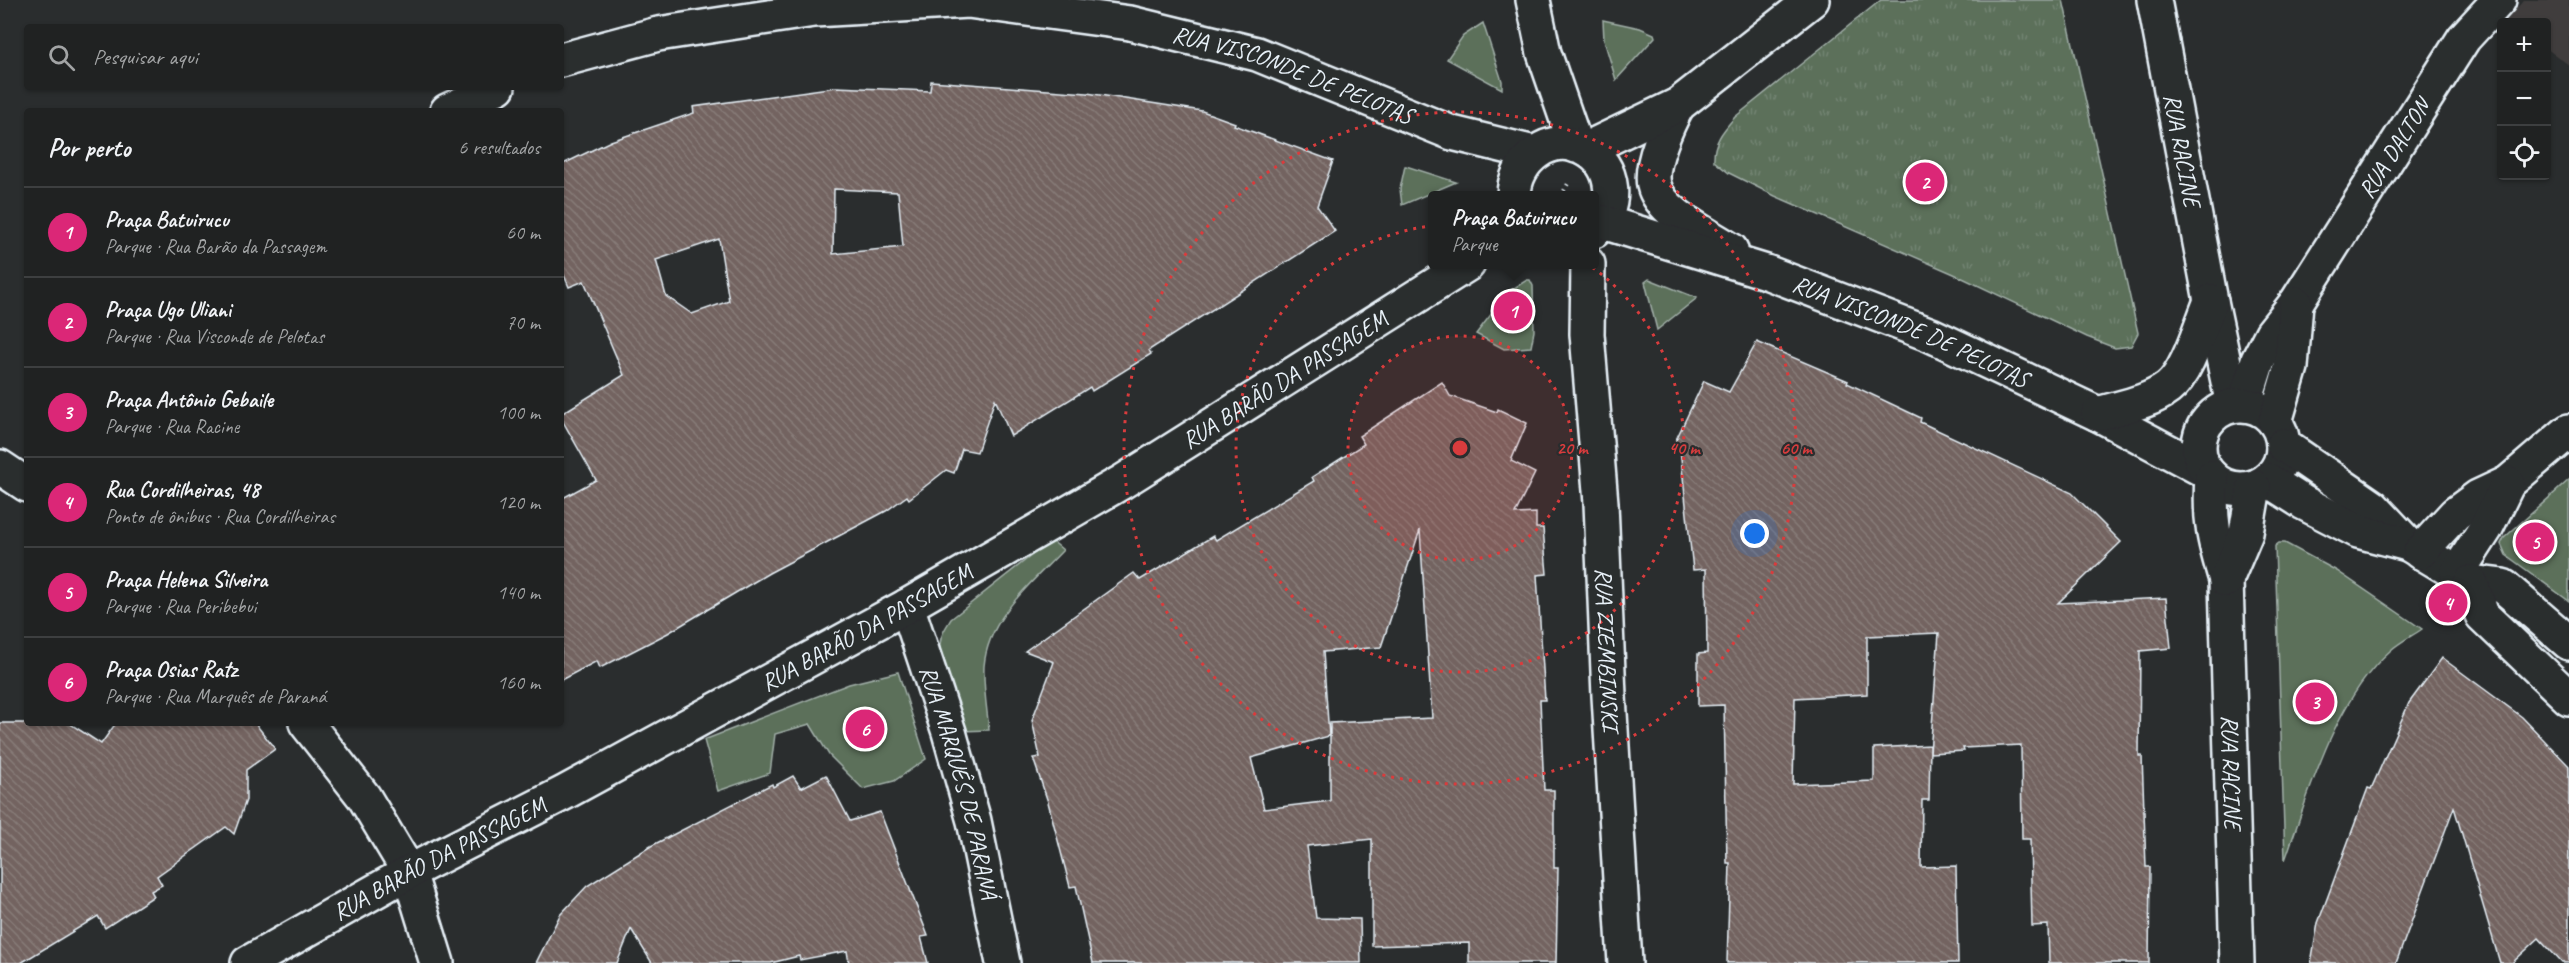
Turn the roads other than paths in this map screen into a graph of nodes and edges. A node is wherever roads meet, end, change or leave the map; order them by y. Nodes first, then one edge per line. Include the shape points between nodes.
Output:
1 (1533, 0) edge
2 (1812, 0) edge
3 (2154, 0) edge
4 (2499, 0) edge
5 (1544, 53) junction
6 (564, 59) edge
7 (492, 90) edge
8 (1678, 105) junction
9 (453, 108) edge
10 (1452, 133) junction
11 (1581, 148) junction
12 (1538, 151) junction
13 (1514, 191) edge
14 (1599, 224) edge
15 (1599, 226) edge
16 (1460, 269) edge
17 (1567, 269) edge
18 (1588, 269) edge
19 (1766, 272) junction
20 (2211, 301) junction
21 (2296, 303) junction
22 (1587, 334) junction
23 (2239, 405) junction
24 (2098, 414) junction
25 (2569, 432) edge
26 (2279, 433) junction
27 (0, 467) edge
28 (2210, 475) junction
29 (24, 483) edge
30 (2508, 483) junction
31 (2261, 484) junction
32 (2414, 548) junction
33 (2464, 578) junction
34 (2226, 580) junction
35 (907, 606) junction
36 (2569, 643) edge
37 (2569, 698) edge
38 (308, 726) edge
39 (409, 872) junction
40 (248, 963) edge
41 (437, 963) edge
42 (1003, 963) edge
43 (1625, 963) edge
44 (2237, 963) edge

1 - 5 street
2 - 8 street
3 - 20 street, RUA RACINE
4 - 21 street, RUA DALTON via 2464,38
5 - 11 street
5 - 12 street
6 - 10 street, RUA VISCONDE DE PELOTAS via 658,34 814,10 968,1 1130,23 1257,54
7 - 9 street
8 - 11 street
8 - 19 street via 1656,161 1654,184 1661,199 1677,216
10 - 12 street, RUA VISCONDE DE PELOTAS
10 - 13 street, RUA VISCONDE DE PELOTAS
11 - 12 street via 1559,144
11 - 14 street via 1603,166 1612,190 1610,207
12 - 13 street via 1521,168
15 - 19 street, RUA VISCONDE DE PELOTAS
16 - 35 street, RUA BARÃO DA PASSAGEM via 1122,482
17 - 22 street, RUA ZIEMBINSKI
18 - 22 street, RUA ZIEMBINSKI
19 - 24 street, RUA VISCONDE DE PELOTAS via 1931,335
20 - 23 street, RUA RACINE
20 - 24 street via 2183,368 2169,387 2147,400
21 - 23 street, RUA DALTON via 2272,333
21 - 26 street, RUA DALTON via 2292,367
22 - 43 street, RUA ZIEMBINSKI via 1601,503
23 - 26 street via 2264,411
23 - 28 street via 2214,414 2202,432 2200,459
24 - 28 street, RUA VISCONDE DE PELOTAS
25 - 30 street
26 - 31 street via 2278,466
26 - 32 street via 2373,507
27 - 29 street
28 - 31 street via 2235,489
28 - 34 street, RUA RACINE via 2212,536
30 - 32 street via 2478,497
30 - 33 street
31 - 32 street via 2358,531
31 - 34 street, RUA RACINE
32 - 33 street
33 - 36 street via 2503,586
33 - 37 street via 2482,615
34 - 44 street, RUA RACINE
35 - 39 street, RUA BARÃO DA PASSAGEM via 564,793
35 - 42 street, RUA MARQUÊS DE PARANÁ via 974,821
38 - 39 street via 364,797
39 - 40 street, RUA BARÃO DA PASSAGEM
39 - 41 street

